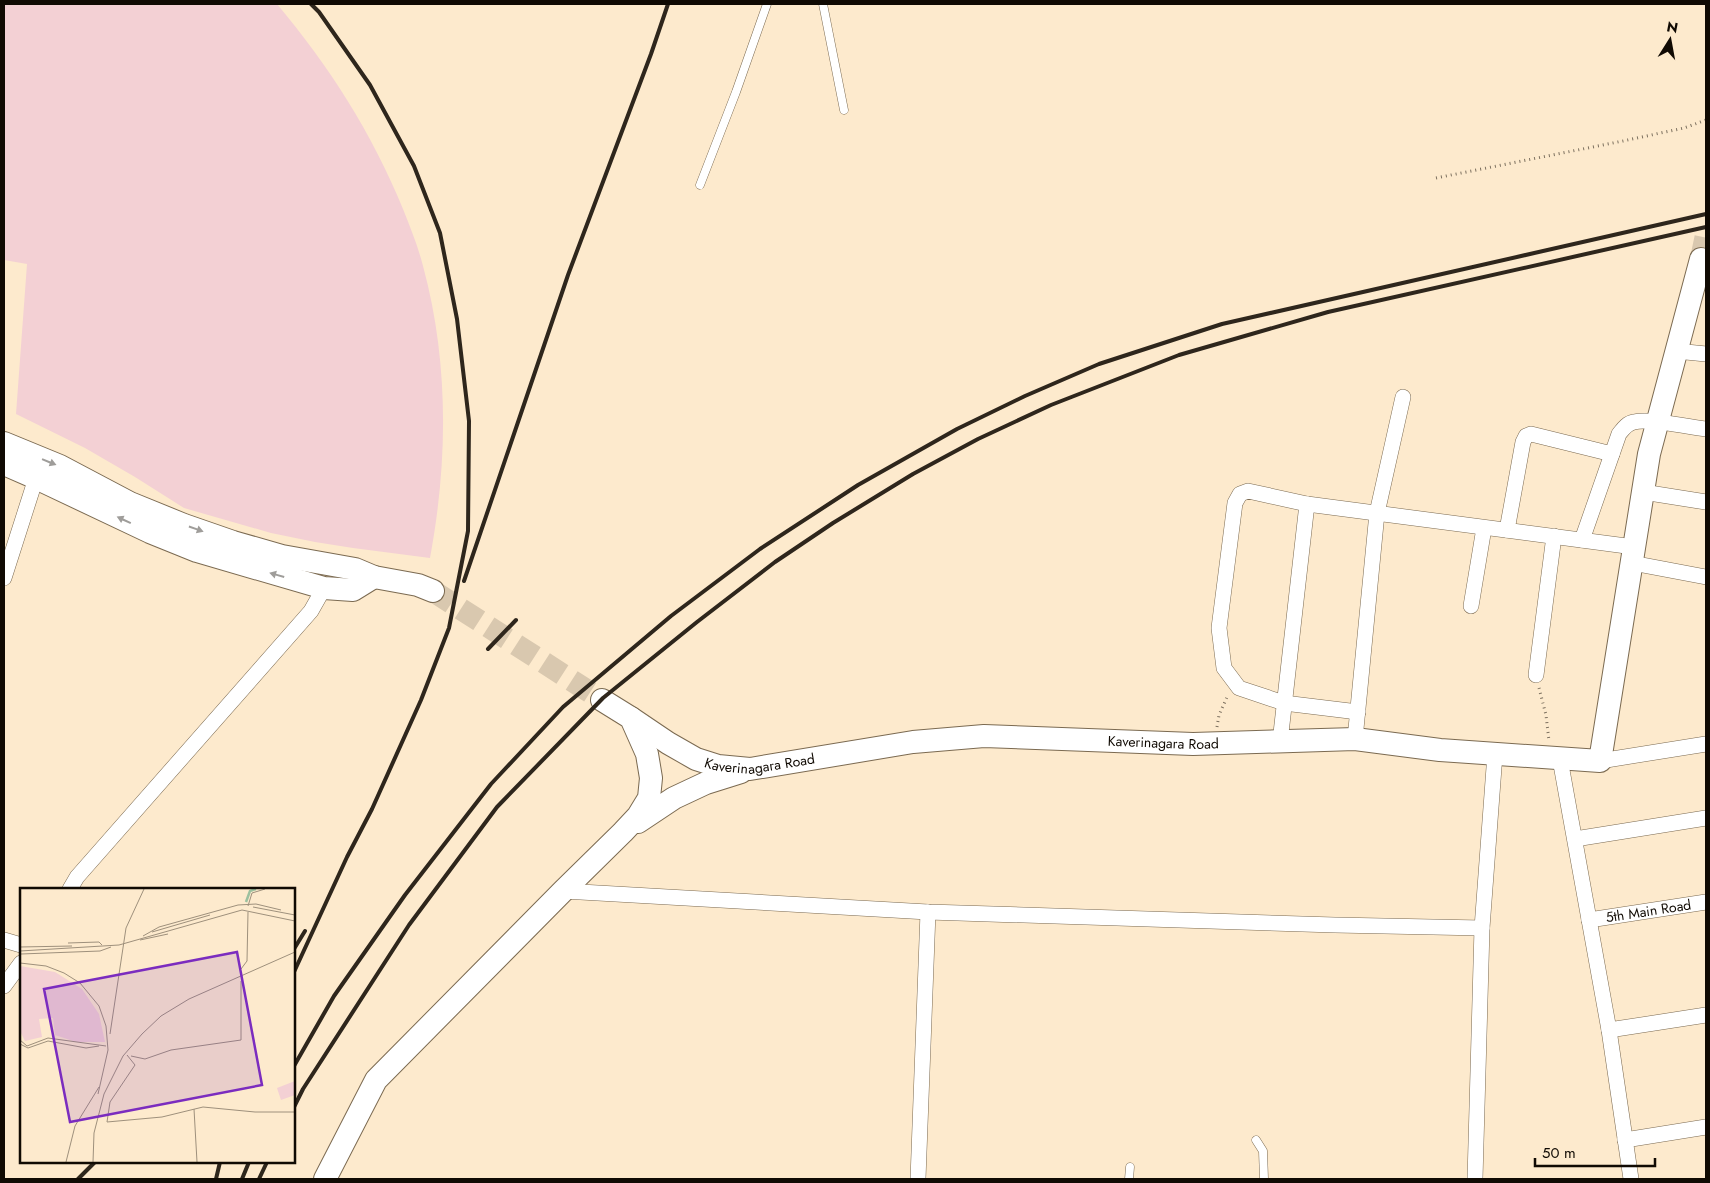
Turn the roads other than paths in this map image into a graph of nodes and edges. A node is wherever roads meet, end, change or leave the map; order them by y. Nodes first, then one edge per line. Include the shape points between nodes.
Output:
1 (767, 4) edge
2 (823, 4) edge
3 (844, 110) dead end
4 (700, 185) dead end
5 (1701, 259) dead end
6 (1676, 350) junction
7 (1706, 354) edge
8 (1403, 397) dead end
9 (1658, 422) junction
10 (1706, 429) edge
11 (4, 443) edge
12 (1612, 454) junction
13 (4, 464) edge
14 (36, 478) junction
15 (1643, 492) junction
16 (1706, 502) edge
17 (1307, 504) junction
18 (1377, 513) junction
19 (1484, 528) junction
20 (1507, 530) junction
21 (1554, 536) junction
22 (1582, 540) junction
23 (1633, 555) junction
24 (374, 577) junction
25 (1706, 577) edge
26 (4, 578) edge
27 (324, 588) junction
28 (433, 591) tunnel mouth
29 (1471, 606) dead end
30 (1536, 675) road end
31 (602, 700) tunnel mouth
32 (1284, 703) junction
33 (1358, 712) junction
34 (631, 718) junction
35 (1355, 739) junction
36 (1280, 742) junction
37 (1706, 744) edge
38 (1495, 754) junction
39 (1554, 758) junction
40 (1600, 761) junction
41 (750, 769) junction
42 (1706, 818) edge
43 (623, 832) junction
44 (1575, 839) junction
45 (71, 888) edge
46 (562, 891) junction
47 (1706, 902) edge
48 (928, 912) junction
49 (1590, 920) junction
50 (1482, 928) junction
51 (4, 940) edge
52 (20, 945) edge
53 (20, 963) edge
54 (4, 986) edge
55 (1706, 1015) edge
56 (1609, 1030) junction
57 (1706, 1127) edge
58 (1256, 1140) dead end
59 (1625, 1140) junction
60 (1130, 1167) dead end
61 (324, 1179) edge
62 (918, 1179) edge
63 (1129, 1179) edge
64 (1264, 1179) edge
65 (1475, 1179) edge
66 (1631, 1179) edge

1 - 4 lane
2 - 3 lane
5 - 6 street
6 - 7 street
6 - 9 street
8 - 18 street
9 - 10 street
9 - 12 street via 1634,421 1626,425 1618,434
9 - 15 street
11 -> 24 street via 184,525 282,556 355,569
12 - 20 street via 1532,434 1526,436
12 - 22 street
13 - 14 street
14 - 26 street
27 -> 14 street via 197,551
15 - 16 street
15 - 23 street
17 - 18 street
17 - 32 street
17 - 32 street via 1248,491 1240,494 1235,503 1220,628 1224,668 1239,688
18 - 19 street
18 - 33 street
19 - 20 street
19 - 29 street
20 - 21 street
21 - 22 street
21 - 30 street
22 - 23 street
23 - 25 street
23 - 40 street
24 - 27 street via 353,590
24 - 28 street
27 - 45 street via 311,610
31 - 34 street, Kaverinagara Road
32 - 33 street
32 - 36 street
33 - 35 street
34 - 41 street, Kaverinagara Road via 696,759 718,766
34 - 43 street via 647,754 651,778 649,798
35 - 36 street, Kaverinagara Road
35 - 38 street, Kaverinagara Road
36 - 41 street, Kaverinagara Road via 1193,744 984,736 913,742
37 - 40 street, Kaverinagara Road
38 - 39 street, Kaverinagara Road
38 - 50 street
39 - 40 street, Kaverinagara Road
39 - 44 street
41 - 43 street via 706,782 674,798
42 - 44 street
43 - 46 street
44 - 49 street
46 - 48 street
46 - 61 street via 376,1080
47 - 49 street, 5th Main Road
48 - 50 street
48 - 62 street
49 - 56 street
50 - 65 street
51 - 52 street
53 - 54 street
55 - 56 street
56 - 59 street
57 - 59 street
58 - 64 lane via 1264,1151
59 - 66 street
60 - 63 lane

